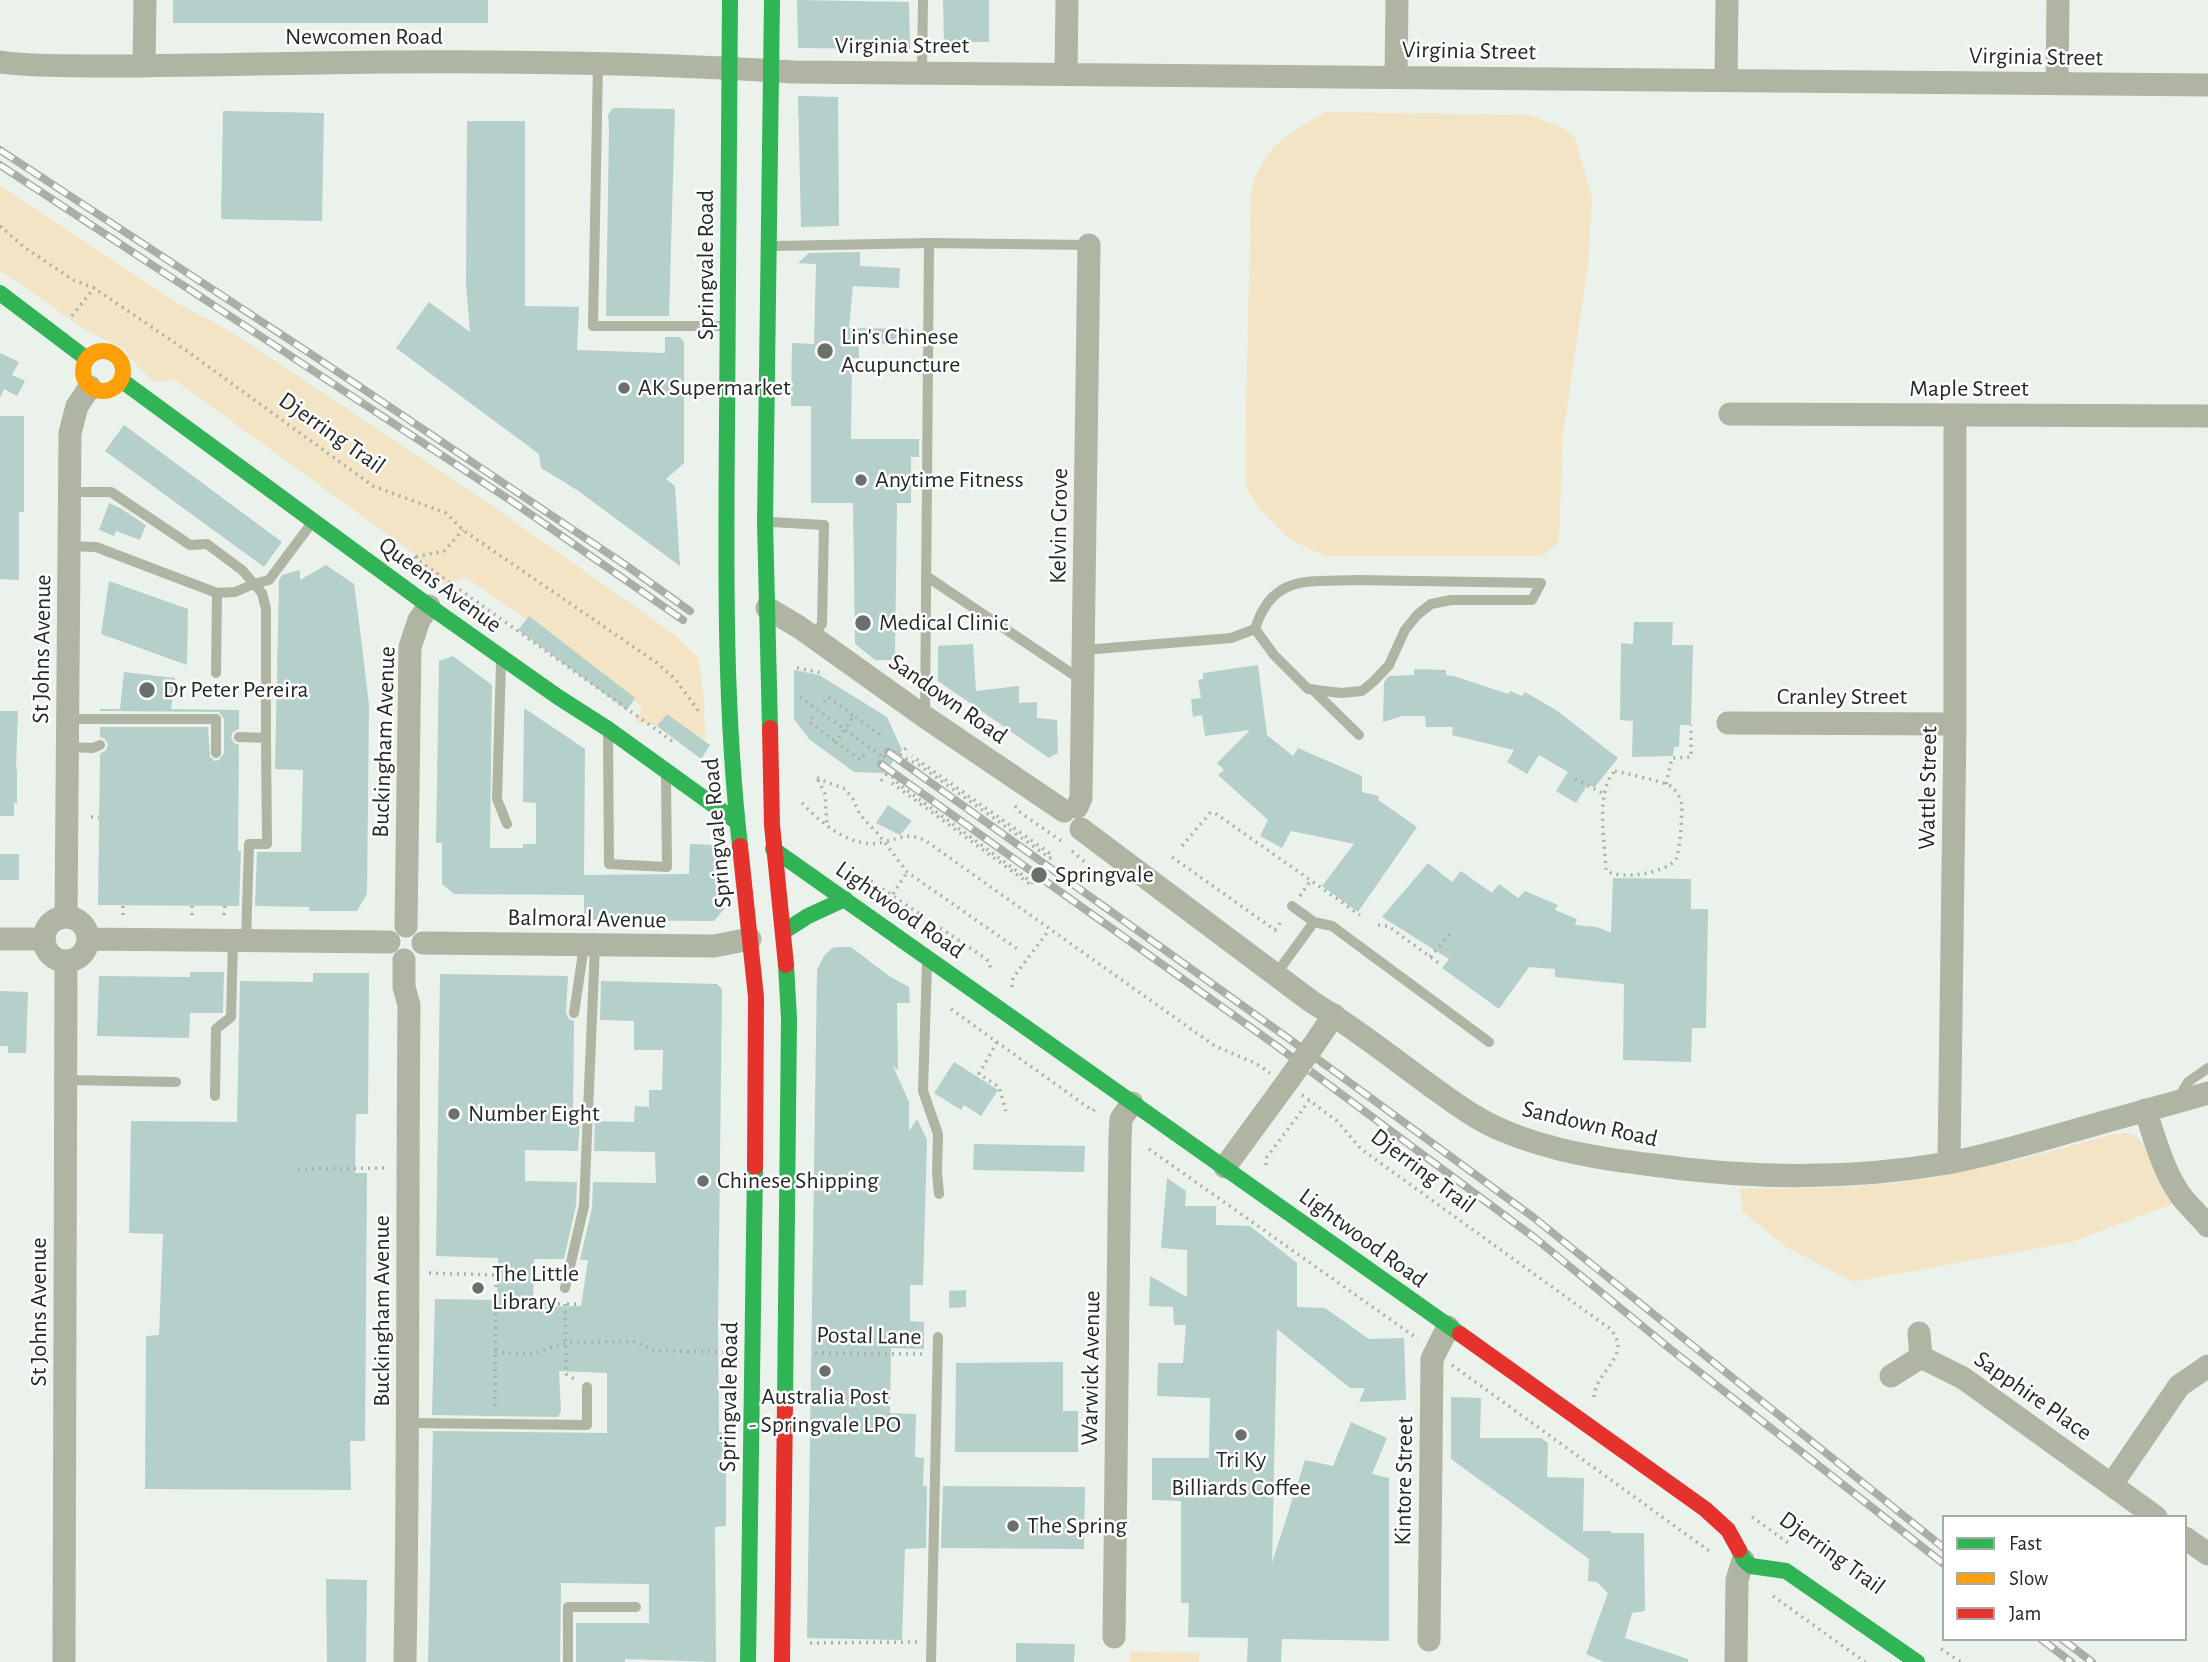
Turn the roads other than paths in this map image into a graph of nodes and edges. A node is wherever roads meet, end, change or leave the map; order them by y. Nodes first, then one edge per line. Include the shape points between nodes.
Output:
1 (145, 0) edge
2 (730, 0) edge
3 (772, 0) edge
4 (923, 0) edge
5 (1067, 0) edge
6 (1397, 0) edge
7 (1727, 0) edge
8 (2058, 0) edge
9 (0, 62) edge
10 (598, 64) junction
11 (144, 66) junction
12 (729, 67) junction
13 (772, 71) junction
14 (922, 72) junction
15 (1066, 74) junction
16 (1396, 77) junction
17 (1726, 80) junction
18 (2057, 84) junction
19 (2208, 85) edge
20 (929, 243) junction
21 (1089, 245) joint
22 (769, 246) junction
23 (0, 293) edge
24 (728, 326) junction
25 (87, 359) junction
26 (121, 380) junction
27 (90, 387) junction
28 (1730, 414) dead end
29 (1955, 415) junction
30 (2208, 416) edge
31 (70, 492) junction
32 (312, 521) junction
33 (765, 522) junction
34 (69, 546) junction
35 (926, 576) junction
36 (254, 584) junction
37 (217, 593) junction
38 (429, 606) junction
39 (767, 608) junction
40 (1255, 629) junction
41 (813, 636) junction
42 (1084, 650) junction
43 (501, 657) junction
44 (216, 673) dead end
45 (1083, 681) junction
46 (1312, 689) junction
47 (925, 718) junction
48 (68, 719) junction
49 (1728, 723) dead end
50 (1955, 724) junction
51 (608, 729) junction
52 (1359, 735) dead end
53 (239, 737) dead end
54 (266, 738) junction
55 (100, 745) dead end
56 (68, 747) junction
57 (216, 753) dead end
58 (666, 771) junction
59 (1074, 816) junction
60 (737, 822) junction
61 (507, 824) dead end
62 (773, 849) junction
63 (845, 899) junction
64 (1293, 906) road end
65 (65, 917) junction
66 (1314, 922) junction
67 (406, 926) junction
68 (783, 932) junction
69 (0, 939) edge
70 (43, 939) junction
71 (88, 939) junction
72 (750, 939) junction
73 (240, 941) junction
74 (389, 942) junction
75 (423, 943) junction
76 (589, 946) junction
77 (927, 957) junction
78 (404, 960) junction
79 (66, 962) junction
80 (1276, 974) junction
81 (574, 1013) dead end
82 (1334, 1015) junction
83 (1489, 1042) dead end
84 (2208, 1068) edge
85 (66, 1080) junction
86 (176, 1082) dead end
87 (2208, 1093) edge
88 (215, 1096) dead end
89 (2177, 1102) junction
90 (1132, 1103) junction
91 (2145, 1111) junction
92 (1950, 1162) junction
93 (1225, 1167) junction
94 (939, 1194) dead end
95 (2208, 1226) edge
96 (565, 1288) road end
97 (1448, 1327) junction
98 (1919, 1333) dead end
99 (938, 1337) dead end
100 (1921, 1357) junction
101 (2208, 1366) edge
102 (1891, 1376) dead end
103 (587, 1387) road end
104 (408, 1423) junction
105 (2112, 1485) junction
106 (2153, 1515) edge
107 (2187, 1539) edge
108 (2208, 1554) edge
109 (1741, 1566) junction
110 (636, 1606) dead end
111 (1114, 1637) dead end
112 (1429, 1640) dead end
113 (64, 1662) edge
114 (405, 1662) edge
115 (568, 1662) edge
116 (748, 1662) edge
117 (782, 1662) edge
118 (931, 1662) edge
119 (1736, 1662) edge
120 (1917, 1662) edge

1 - 11 street
2 - 12 main road, Springvale Road
3 - 13 main road
4 - 14 lane
5 - 15 street
6 - 16 street
7 - 17 street
8 - 18 street
9 - 11 street, Newcomen Road
10 - 11 street, Newcomen Road
10 - 12 street, Newcomen Road
10 - 24 lane via 593,326
12 - 13 street, Virginia Street
12 - 24 main road, Springvale Road
13 - 14 street, Virginia Street
13 - 22 main road
14 - 15 street, Virginia Street
15 - 16 street, Virginia Street
16 - 17 street, Virginia Street
17 - 18 street, Virginia Street
18 - 19 street, Virginia Street
20 - 21 lane
20 - 22 lane
20 - 35 lane
21 - 42 street, Kelvin Grove
22 - 33 main road
23 - 25 main road
24 - 60 main road, Springvale Road via 726,618
25 - 26 main road via 97,351 116,356 123,367
25 - 27 main road via 83,376
26 - 27 main road via 111,390
26 - 32 main road, Queens Avenue
27 - 31 street, St Johns Avenue via 77,406 70,433
28 - 29 street, Maple Street
29 - 30 street, Maple Street
29 - 50 street, Wattle Street
31 - 34 street, St Johns Avenue
31 - 36 lane via 111,492 190,545 207,544
32 - 36 lane via 270,580
32 - 38 main road, Queens Avenue
33 - 39 main road
33 - 41 lane via 824,525 822,624
34 - 37 lane via 96,547
34 - 48 street, St Johns Avenue
35 - 45 lane
35 - 47 lane
36 - 37 lane
36 - 54 lane via 266,609
37 - 44 lane
38 - 43 main road, Queens Avenue
38 - 67 street, Buckingham Avenue via 410,647
39 - 41 street, Sandown Road
39 - 62 main road
40 - 42 lane via 1231,638
40 - 46 lane via 1274,655
40 - 46 lane via 1278,591 1298,582 1541,583 1532,600 1431,604 1405,629 1389,665 1362,691
41 - 47 street, Sandown Road
42 - 45 street, Kelvin Grove
43 - 51 main road, Queens Avenue
43 - 61 lane via 497,799
45 - 59 street, Kelvin Grove via 1081,798
46 - 52 lane
47 - 59 street, Sandown Road
48 - 56 street, St Johns Avenue
48 - 57 lane via 216,719
49 - 50 street, Cranley Street
50 - 92 street, Wattle Street
51 - 58 main road, Queens Avenue
51 - 58 lane via 610,864 667,867
53 - 54 lane
54 - 73 lane via 267,844 249,844
55 - 56 lane
56 - 65 street, St Johns Avenue
58 - 60 main road, Queens Avenue
59 - 80 street, Sandown Road
60 - 62 main road, Lightwood Road
60 - 72 main road, Springvale Road
62 - 63 main road, Lightwood Road
62 - 68 main road
63 - 68 main road
63 - 77 main road, Lightwood Road
64 - 66 lane
65 - 70 street via 51,922
65 - 71 street via 78,920
66 - 80 lane
66 - 83 lane via 1332,926
67 - 74 street via 392,932
67 - 75 street via 420,933
68 - 117 main road via 789,1018
69 - 70 street
70 - 79 street via 47,953
71 - 73 street
71 - 79 street via 84,952
72 - 76 street, Balmoral Avenue via 714,947
72 - 116 main road, Springvale Road via 757,1070
73 - 74 street
73 - 88 lane via 231,1017 216,1029
74 - 78 street via 391,952
75 - 76 street, Balmoral Avenue
75 - 78 street via 419,954
76 - 81 lane
76 - 96 lane via 584,1206
77 - 90 main road, Lightwood Road
77 - 94 lane via 923,1091 938,1134
78 - 104 street, Buckingham Avenue via 409,1005
79 - 85 street, St Johns Avenue
80 - 82 street, Sandown Road
82 - 92 street, Sandown Road via 1481,1120 1553,1147 1692,1171 1770,1175 1820,1176
82 - 93 street, bridge via 1313,1046 1277,1077
84 - 89 lane via 2188,1082
85 - 86 lane
85 - 113 street, St Johns Avenue
87 - 89 street, Sandown Road
89 - 91 street, Sandown Road
90 - 93 main road, Lightwood Road
90 - 111 street, Warwick Avenue via 1121,1119 1120,1137
91 - 92 street, Sandown Road
91 - 95 street via 2174,1185
93 - 97 main road, Lightwood Road
97 - 109 main road, Lightwood Road via 1705,1509 1730,1531
97 - 112 street, Kintore Street via 1432,1359
98 - 100 street
99 - 118 lane
100 - 102 street
100 - 105 street, Sapphire Place via 1963,1378
101 - 105 street via 2179,1386
103 - 104 lane via 587,1425
104 - 114 street, Buckingham Avenue
105 - 106 street, Sapphire Place
107 - 108 street
109 - 119 street
109 - 120 main road via 1786,1571
110 - 115 lane via 568,1607

